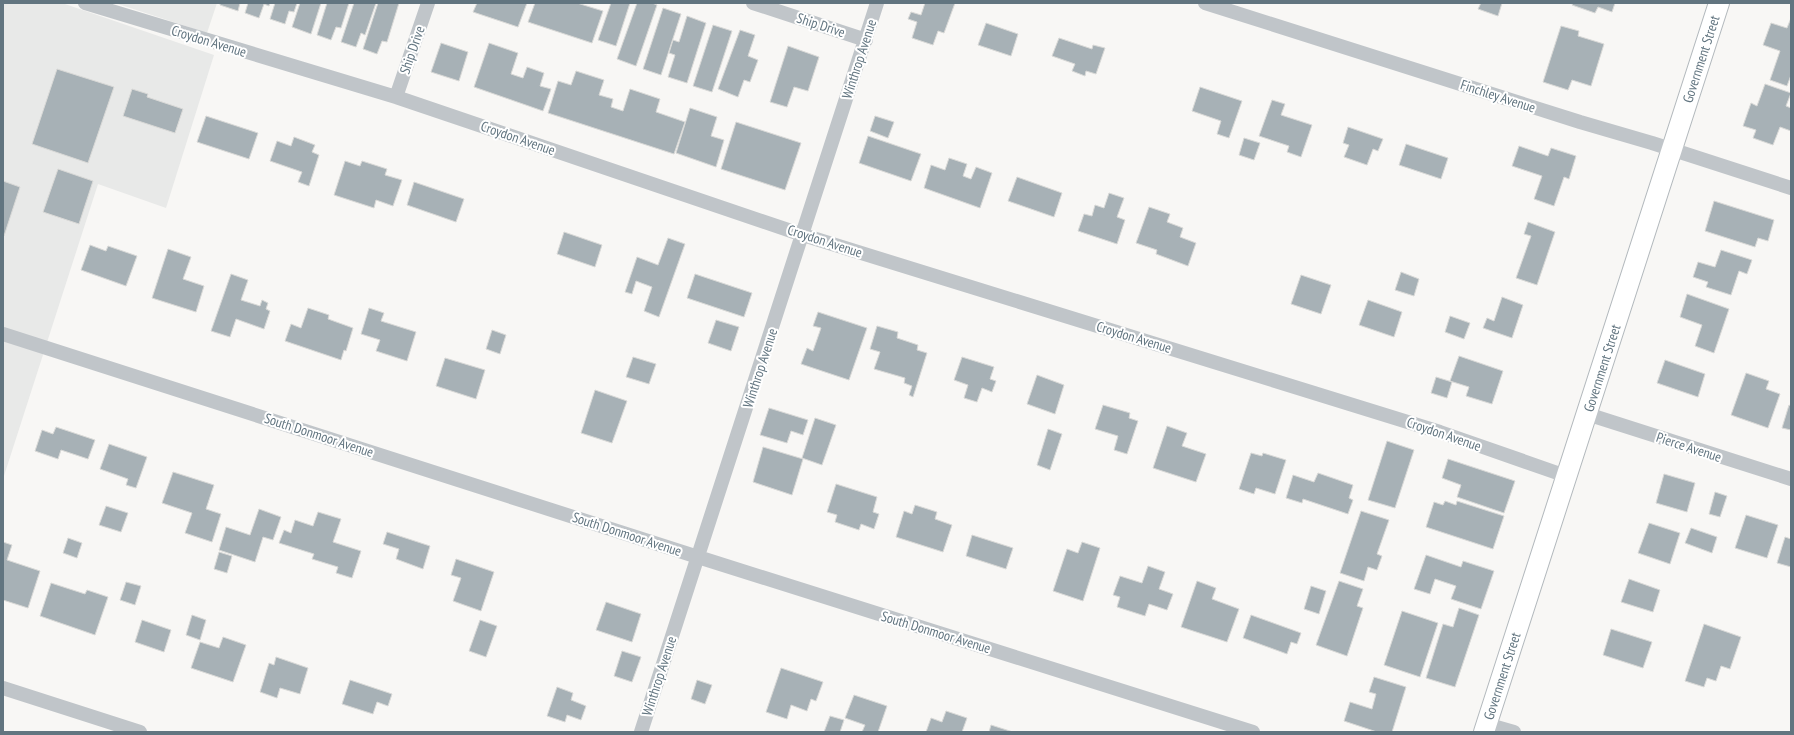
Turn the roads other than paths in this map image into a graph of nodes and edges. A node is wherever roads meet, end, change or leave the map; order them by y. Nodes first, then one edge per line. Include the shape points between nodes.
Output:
1 (85, 3) edge
2 (428, 3) edge
3 (752, 3) edge
4 (877, 3) edge
5 (1205, 3) edge
6 (1719, 3) edge
7 (866, 40) junction
8 (396, 97) junction
9 (1672, 149) junction
10 (1791, 188) edge
11 (803, 235) junction
12 (3, 334) edge
13 (1586, 414) junction
14 (1566, 476) junction
15 (1791, 479) edge
16 (698, 557) junction
17 (3, 688) edge
18 (1485, 728) edge
19 (140, 732) edge
20 (641, 732) edge
21 (1253, 732) edge
22 (1514, 732) edge

1 - 8 street, Croydon Avenue
2 - 8 street, Ship Drive
3 - 7 street, Ship Drive
4 - 7 street, Winthrop Avenue
5 - 9 street, Finchley Avenue
6 - 9 main road, Government Street
7 - 11 street, Winthrop Avenue
8 - 11 street, Croydon Avenue
9 - 10 street, Finchley Avenue
9 - 13 main road, Government Street
11 - 14 street, Croydon Avenue via 1440,432
11 - 16 street, Winthrop Avenue
12 - 16 street, South Donmoor Avenue
13 - 14 main road, Government Street
13 - 15 street, Pierce Avenue
14 - 18 main road, Government Street
16 - 20 street, Winthrop Avenue
16 - 21 street, South Donmoor Avenue
17 - 19 street
18 - 22 street

